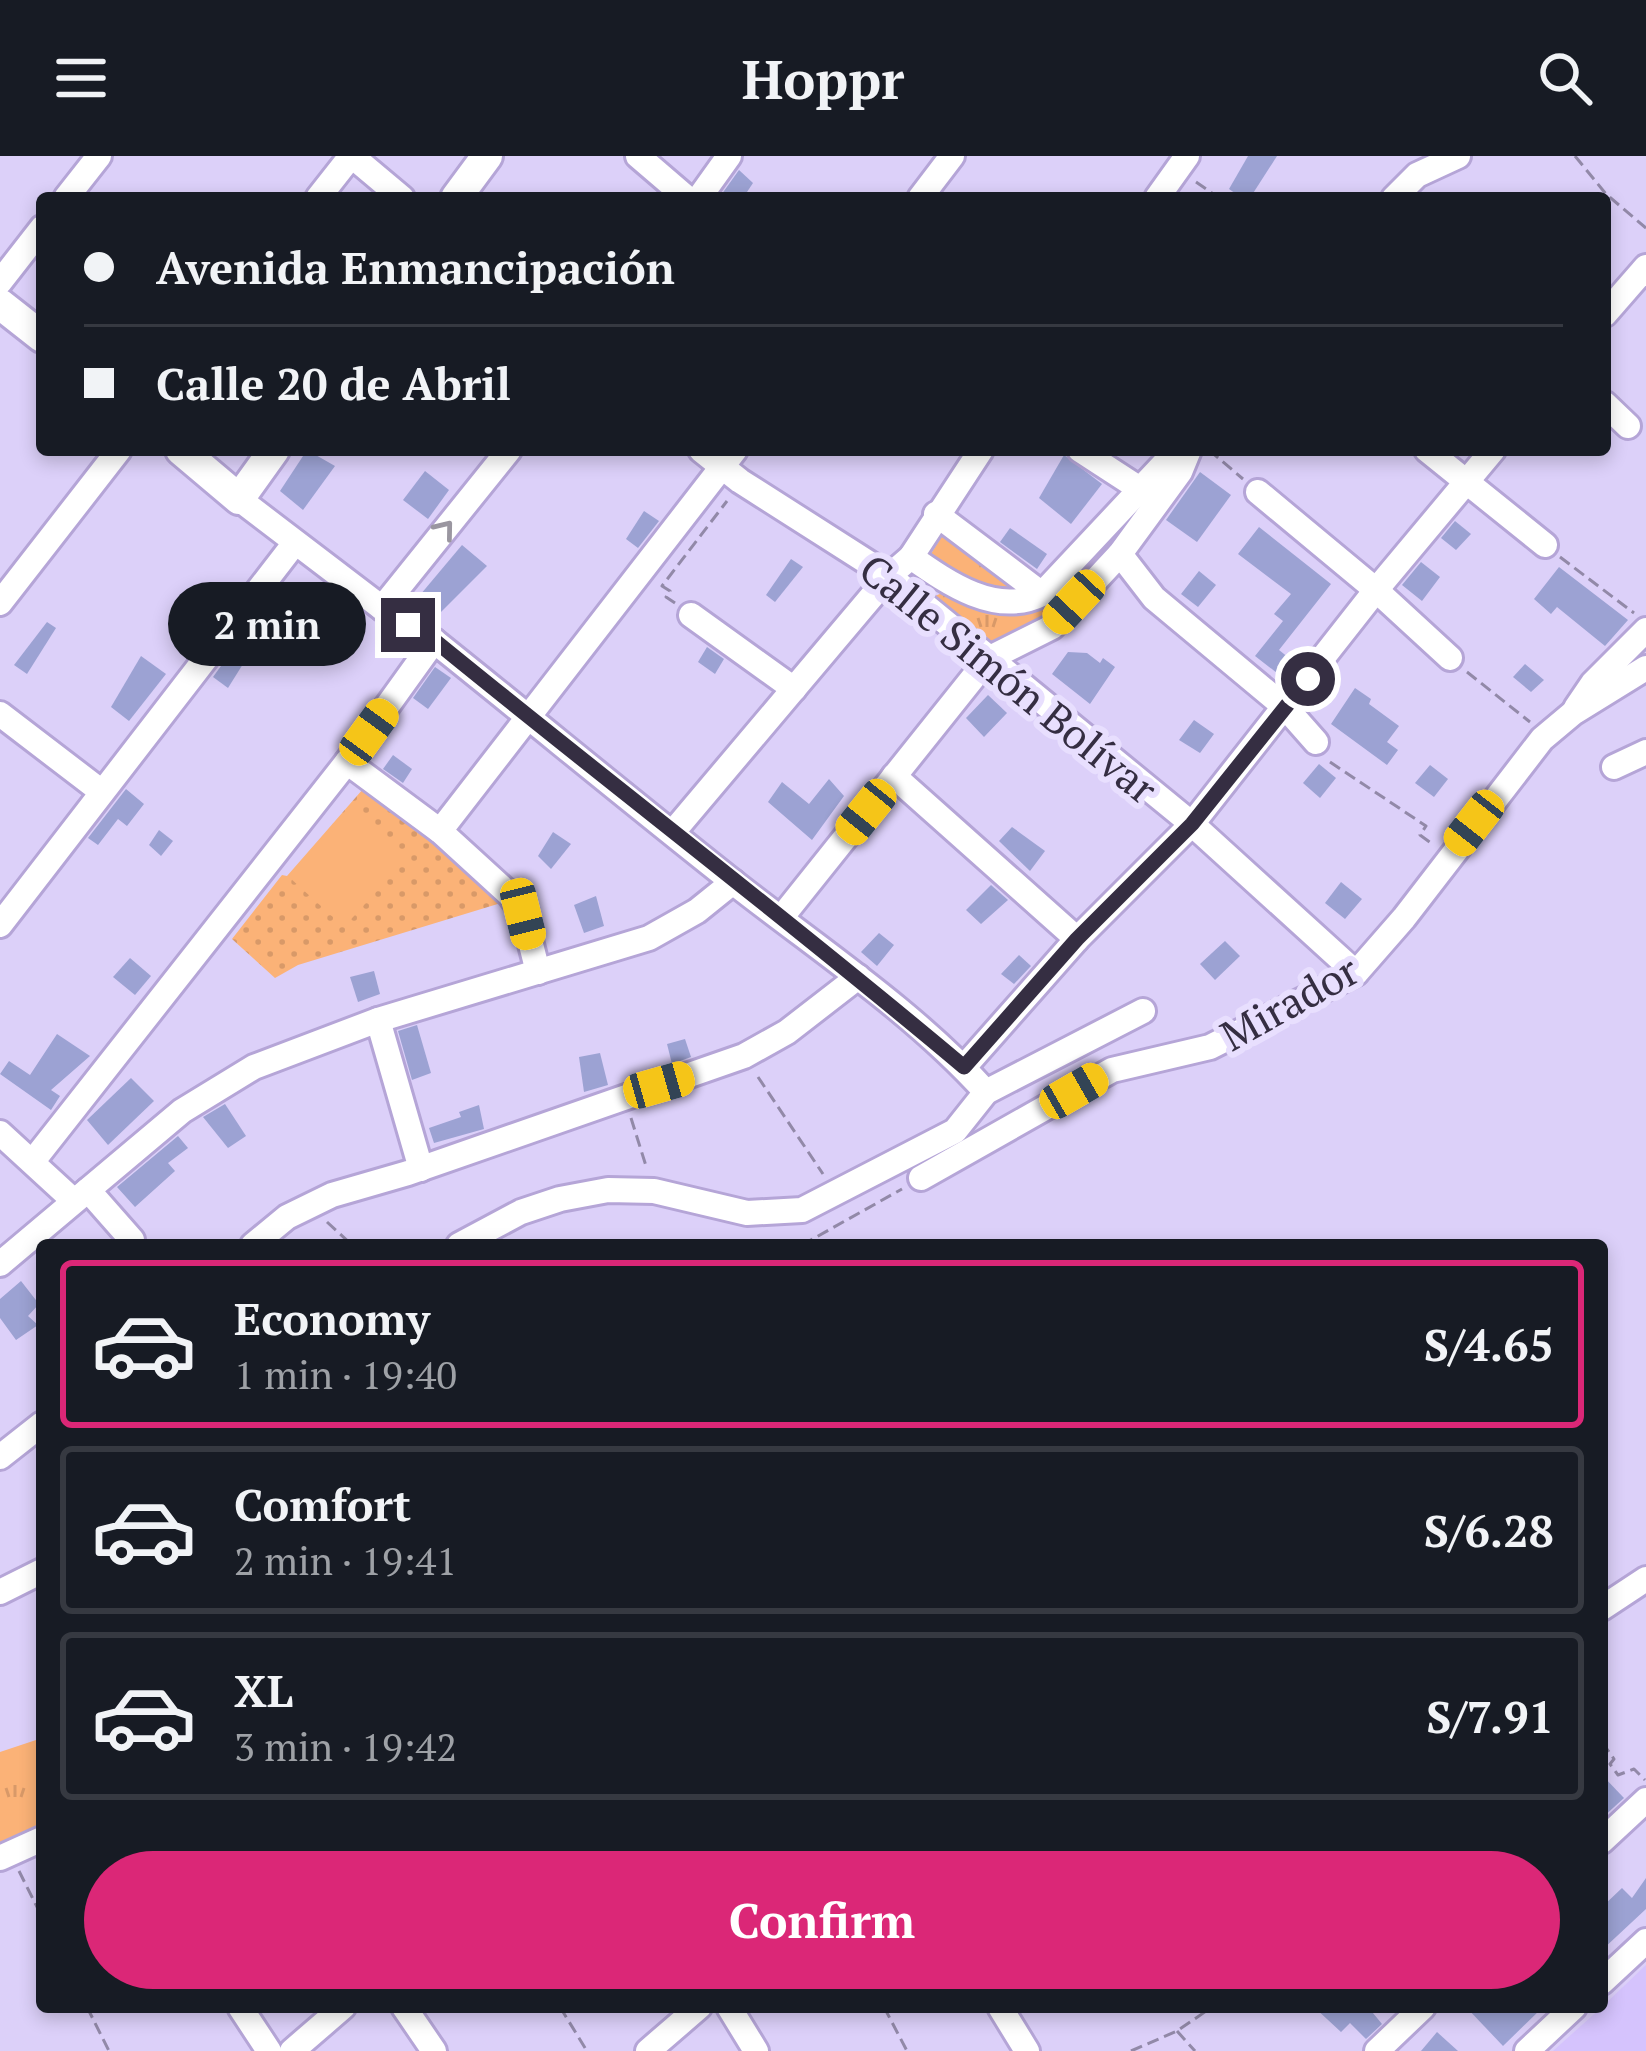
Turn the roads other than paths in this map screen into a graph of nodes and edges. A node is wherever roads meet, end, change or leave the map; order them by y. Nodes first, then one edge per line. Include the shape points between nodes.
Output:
1 (99, 156) edge
2 (351, 156) edge
3 (487, 156) edge
4 (638, 156) edge
5 (729, 156) edge
6 (952, 156) edge
7 (1458, 156) edge
8 (1182, 163) edge
9 (1422, 163) edge
10 (71, 192) edge
11 (323, 192) edge
12 (395, 192) edge
13 (461, 192) edge
14 (680, 192) edge
15 (703, 192) edge
16 (925, 192) edge
17 (1161, 192) edge
18 (1400, 192) edge
19 (36, 237) edge
20 (1646, 267) edge
21 (0, 282) edge
22 (0, 304) edge
23 (1611, 307) edge
24 (36, 332) edge
25 (1611, 410) edge
26 (1628, 427) dead end
27 (114, 456) edge
28 (188, 456) edge
29 (270, 456) edge
30 (504, 456) edge
31 (977, 456) edge
32 (1088, 456) edge
33 (1172, 456) edge
34 (1187, 456) edge
35 (1435, 456) edge
36 (1488, 456) edge
37 (728, 459) edge
38 (1468, 482) junction
39 (1140, 489) junction
40 (1258, 492) road end
41 (238, 499) junction
42 (936, 514) junction
43 (294, 544) junction
44 (1545, 545) road end
45 (1120, 554) junction
46 (911, 557) junction
47 (889, 577) junction
48 (1376, 590) junction
49 (1042, 594) junction
50 (0, 603) edge
51 (382, 608) junction
52 (691, 615) dead end
53 (1644, 625) edge
54 (434, 640) junction
55 (988, 658) junction
56 (1450, 658) road end
57 (1646, 668) edge
58 (794, 689) junction
59 (1286, 708) junction
60 (1573, 712) junction
61 (0, 714) edge
62 (527, 716) junction
63 (1316, 742) road end
64 (1646, 752) edge
65 (347, 762) junction
66 (1614, 767) dead end
67 (894, 776) junction
68 (102, 792) junction
69 (1192, 824) junction
70 (440, 831) junction
71 (673, 832) junction
72 (733, 882) junction
73 (781, 917) junction
74 (0, 925) edge
75 (1077, 939) junction
76 (538, 972) junction
77 (1356, 973) junction
78 (858, 977) junction
79 (1143, 1011) dead end
80 (378, 1020) junction
81 (964, 1067) junction
82 (986, 1092) junction
83 (0, 1133) edge
84 (33, 1161) junction
85 (421, 1169) junction
86 (921, 1178) road end
87 (81, 1195) junction
88 (130, 1239) edge
89 (260, 1239) edge
90 (470, 1239) edge
91 (0, 1264) edge
92 (36, 1429) edge
93 (0, 1457) edge
94 (36, 1573) edge
95 (1646, 1579) edge
96 (0, 1592) edge
97 (1608, 1604) edge
98 (1646, 1800) edge
99 (1608, 1835) edge
100 (36, 1842) edge
101 (5, 1856) edge
102 (1646, 1941) edge
103 (1608, 1976) edge
104 (244, 2013) edge
105 (336, 2013) edge
106 (408, 2013) edge
107 (692, 2013) edge
108 (733, 2013) edge
109 (1004, 2013) edge
110 (1418, 2013) edge
111 (1568, 2013) edge
112 (268, 2051) edge
113 (292, 2051) edge
114 (434, 2051) edge
115 (648, 2051) edge
116 (756, 2051) edge
117 (1027, 2051) edge
118 (1377, 2051) edge
119 (1527, 2051) edge

1 - 10 street
2 - 11 street
2 - 12 street
3 - 13 main road
4 - 14 street
5 - 15 street
6 - 16 street
7 - 9 street
8 - 17 street
9 - 18 street
19 - 21 street
20 - 23 street
22 - 24 main road
25 - 26 street
27 - 50 street
28 - 41 main road
29 - 41 main road
51 -> 30 street
31 - 42 street
32 - 39 street
33 - 39 street
34 - 45 street
35 - 38 street
36 - 38 street
37 - 47 street, Calle Simón Bolívar
37 - 62 street
38 - 44 street
38 - 48 street
39 - 49 street
40 - 48 street
41 - 43 street
42 - 46 street
42 - 49 street
43 - 51 street
43 - 68 street
45 - 55 street via 1052,627
45 - 59 street via 1154,598
46 - 47 street
46 - 49 street via 972,594 1013,602
47 - 55 street, Calle Simón Bolívar
47 - 58 street
48 - 56 street
48 - 59 street
51 - 54 street
52 - 58 street
53 - 60 street, Mirador
54 - 62 street
54 - 65 street
55 - 67 street
55 - 69 street, Calle Simón Bolívar
57 - 60 street, Mirador
58 - 71 street
59 - 63 street
59 - 69 street
60 - 77 street, Mirador via 1517,768
61 - 68 street
62 - 70 street
62 - 71 street
64 - 66 street
65 - 70 street
65 - 84 street
67 - 73 street
67 - 75 street
68 - 74 street
69 - 75 street
69 - 77 street, Calle Simón Bolívar
70 - 76 street via 517,902
71 - 72 street
72 - 73 street
72 - 76 street via 649,938
73 - 78 street
75 - 81 street
76 - 80 street
77 - 86 street, Mirador via 1210,1046 1112,1070
78 - 81 street
78 - 85 street via 744,1056
79 - 82 street
80 - 85 street
80 - 87 street via 254,1067 182,1111
81 - 82 street
82 - 90 street via 955,1131 785,1213 608,1190 560,1199
83 - 84 street
84 - 87 street
85 - 89 street via 310,1203
87 - 88 street
87 - 91 street
92 - 93 street
94 - 96 street
95 - 97 street
98 - 99 street
100 - 101 street
102 - 103 street
104 - 112 street
105 - 113 street
106 - 114 street
107 - 115 street
108 - 116 street
109 - 117 street
110 - 118 street
111 - 119 street

